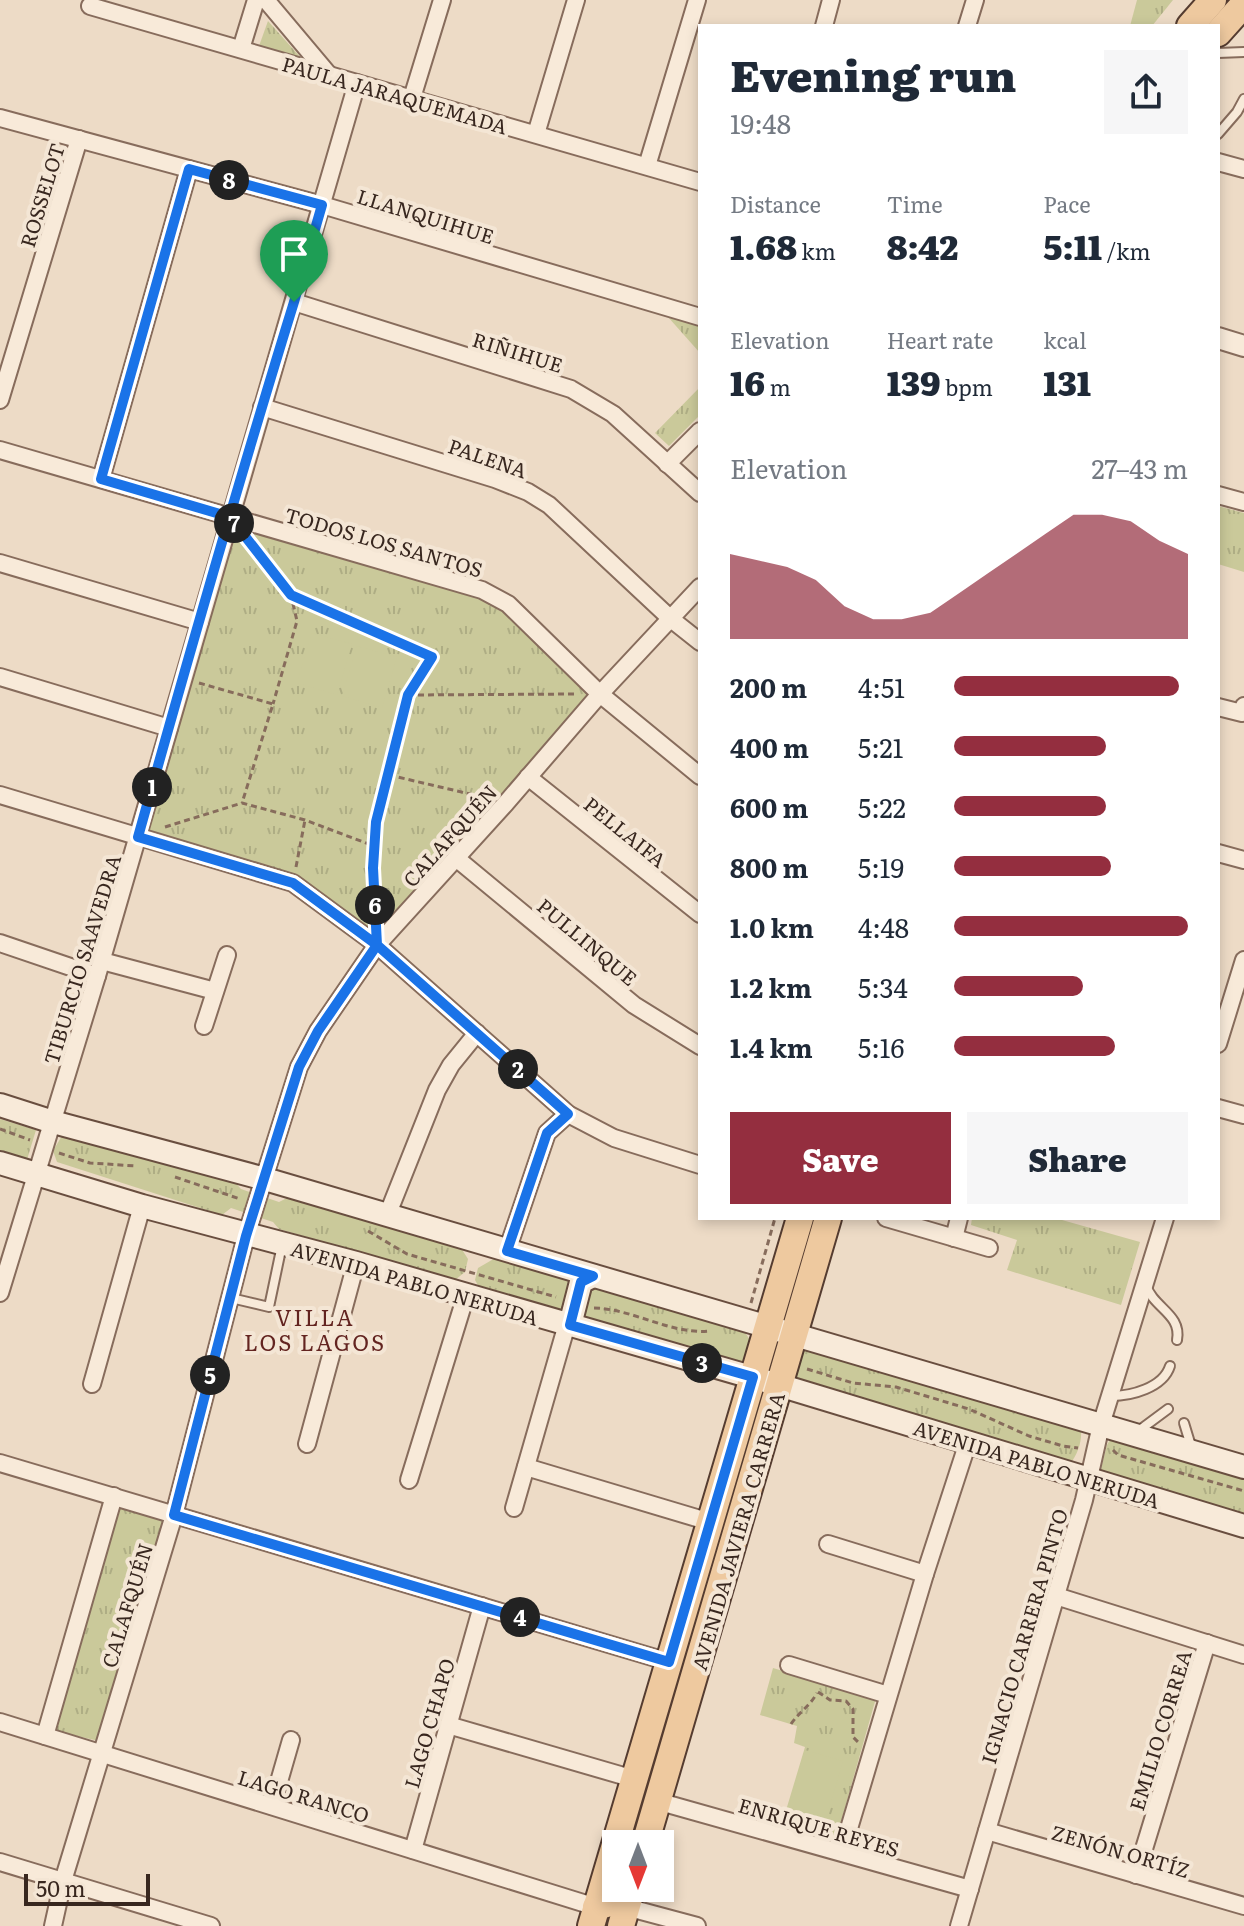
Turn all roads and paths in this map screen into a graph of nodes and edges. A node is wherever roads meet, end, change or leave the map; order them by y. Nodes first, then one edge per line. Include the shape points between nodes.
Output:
1 (135, 0) edge
2 (256, 0) edge
3 (266, 0) edge
4 (442, 0) edge
5 (576, 0) edge
6 (697, 0) edge
7 (831, 0) edge
8 (975, 0) edge
9 (1213, 0) edge
10 (1244, 4) edge
11 (90, 6) dead end
12 (130, 17) junction
13 (825, 24) edge
14 (968, 24) edge
15 (1192, 24) edge
16 (1220, 31) edge
17 (241, 49) junction
18 (1244, 52) edge
19 (1220, 53) edge
20 (329, 75) junction
21 (357, 83) junction
22 (412, 98) junction
23 (1244, 99) edge
24 (0, 118) edge
25 (1220, 132) edge
26 (536, 134) junction
27 (79, 139) junction
28 (1220, 163) edge
29 (647, 166) junction
30 (189, 169) junction
31 (1244, 169) edge
32 (698, 181) edge
33 (322, 205) junction
34 (294, 302) junction
35 (698, 316) edge
36 (1220, 339) edge
37 (1244, 346) edge
38 (0, 400) edge
39 (262, 407) junction
40 (698, 433) edge
41 (0, 450) edge
42 (667, 464) junction
43 (101, 479) junction
44 (698, 491) edge
45 (1220, 496) edge
46 (1244, 502) edge
47 (230, 517) junction
48 (0, 563) edge
49 (698, 589) edge
50 (291, 595) junction
51 (671, 619) junction
52 (200, 622) junction
53 (698, 640) edge
54 (0, 677) edge
55 (183, 678) junction
56 (600, 694) junction
57 (408, 695) junction
58 (273, 704) junction
59 (1220, 707) edge
60 (1243, 710) edge
61 (169, 728) junction
62 (389, 774) junction
63 (698, 774) edge
64 (528, 777) junction
65 (0, 795) edge
66 (242, 803) junction
67 (506, 803) junction
68 (305, 820) junction
69 (138, 837) junction
70 (374, 846) junction
71 (1220, 854) edge
72 (456, 858) junction
73 (1244, 860) edge
74 (293, 883) junction
75 (698, 912) edge
76 (0, 943) edge
77 (377, 945) junction
78 (227, 955) dead end
79 (1244, 960) edge
80 (100, 968) junction
81 (215, 991) junction
82 (204, 1026) dead end
83 (477, 1033) junction
84 (1220, 1038) edge
85 (698, 1045) edge
86 (0, 1105) edge
87 (1220, 1109) edge
88 (568, 1114) junction
89 (1244, 1115) edge
90 (53, 1122) junction
91 (0, 1129) edge
92 (45, 1145) junction
93 (0, 1163) edge
94 (698, 1164) edge
95 (149, 1167) dead end
96 (163, 1172) dead end
97 (35, 1174) junction
98 (265, 1179) junction
99 (256, 1204) junction
100 (142, 1206) junction
101 (387, 1216) junction
102 (799, 1220) edge
103 (827, 1220) edge
104 (893, 1220) edge
105 (958, 1220) edge
106 (1164, 1220) edge
107 (360, 1226) dead end
108 (246, 1236) junction
109 (954, 1238) junction
110 (283, 1245) junction
111 (989, 1248) dead end
112 (507, 1251) junction
113 (356, 1263) junction
114 (593, 1276) junction
115 (1146, 1280) junction
116 (0, 1293) edge
117 (466, 1295) junction
118 (230, 1298) junction
119 (571, 1317) junction
120 (768, 1326) junction
121 (713, 1331) dead end
122 (794, 1334) junction
123 (1177, 1340) dead end
124 (1170, 1366) dead end
125 (788, 1375) junction
126 (753, 1377) junction
127 (92, 1384) dead end
128 (1110, 1396) junction
129 (1168, 1409) dead end
130 (1184, 1423) dead end
131 (1101, 1425) junction
132 (1131, 1434) junction
133 (968, 1442) junction
134 (307, 1444) dead end
135 (1078, 1448) dead end
136 (1196, 1453) junction
137 (1118, 1455) dead end
138 (0, 1463) edge
139 (526, 1467) junction
140 (1244, 1467) edge
141 (1089, 1478) junction
142 (409, 1480) dead end
143 (1244, 1491) edge
144 (114, 1496) junction
145 (514, 1508) dead end
146 (174, 1515) junction
147 (710, 1522) junction
148 (1244, 1526) edge
149 (828, 1544) dead end
150 (925, 1574) junction
151 (1056, 1596) junction
152 (482, 1606) junction
153 (1207, 1643) junction
154 (1244, 1655) edge
155 (669, 1662) junction
156 (789, 1665) dead end
157 (820, 1683) junction
158 (690, 1690) junction
159 (888, 1695) junction
160 (0, 1722) edge
161 (791, 1724) dead end
162 (448, 1725) junction
163 (45, 1736) junction
164 (291, 1740) dead end
165 (102, 1753) junction
166 (871, 1757) junction
167 (634, 1779) junction
168 (657, 1801) junction
169 (272, 1806) junction
170 (649, 1830) edge
171 (987, 1831) junction
172 (413, 1850) junction
173 (842, 1852) junction
174 (0, 1862) edge
175 (1136, 1875) junction
176 (63, 1881) junction
177 (970, 1889) junction
178 (615, 1902) edge
179 (628, 1902) edge
180 (1244, 1906) edge
181 (594, 1916) edge
182 (53, 1926) edge
183 (211, 1926) edge
184 (697, 1926) edge
185 (959, 1926) edge

1 - 12 street
2 - 17 street
3 - 20 street
4 - 22 street
5 - 26 street
6 - 29 street
7 - 13 street
8 - 14 street
9 - 15 main road
10 - 16 main road
11 - 12 street, PAULA JARAQUEMADA
12 - 17 street, PAULA JARAQUEMADA
17 - 20 street, PAULA JARAQUEMADA
18 - 19 lane
20 - 21 street, PAULA JARAQUEMADA
21 - 22 street, PAULA JARAQUEMADA
21 - 33 street, TIBURCIO SAAVEDRA
22 - 26 street, PAULA JARAQUEMADA
23 - 25 lane
24 - 27 street, LLANQUIHUE
26 - 29 street, PAULA JARAQUEMADA
27 - 30 street, LLANQUIHUE
27 - 38 street, ROSSELOT
28 - 31 street
29 - 32 street, PAULA JARAQUEMADA
30 - 33 street, LLANQUIHUE
30 - 43 street
33 - 34 street, TIBURCIO SAAVEDRA
33 - 35 street, LLANQUIHUE
34 - 39 street, TIBURCIO SAAVEDRA
34 - 42 street, RIÑIHUE via 571,389 613,414
36 - 37 street
39 - 47 street, TIBURCIO SAAVEDRA
39 - 51 street, PALENA via 528,492 549,505
40 - 42 street
41 - 43 street, TODOS LOS SANTOS
42 - 44 street, RIÑIHUE
43 - 47 street, TODOS LOS SANTOS
45 - 46 street
47 - 50 path
47 - 52 street, TIBURCIO SAAVEDRA
47 - 56 street, TODOS LOS SANTOS via 482,590 508,604
48 - 52 street
49 - 51 street, CALAFQUÉN
50 - 57 path via 432,657
50 - 58 path via 297,621
51 - 53 street, PALENA
51 - 56 street, CALAFQUÉN
52 - 55 street, TIBURCIO SAAVEDRA
54 - 61 street
55 - 58 path
55 - 61 street, TIBURCIO SAAVEDRA
56 - 57 path
56 - 63 street, TODOS LOS SANTOS
56 - 64 street, CALAFQUÉN
57 - 62 path
58 - 66 path
59 - 60 street
61 - 69 street, TIBURCIO SAAVEDRA
62 - 67 path
62 - 70 path
64 - 67 street, CALAFQUÉN
64 - 75 street, PELLAIFA
65 - 69 street
66 - 68 path
66 - 69 path
67 - 72 street, CALAFQUÉN
68 - 70 path
68 - 74 path
69 - 74 street
69 - 80 street, TIBURCIO SAAVEDRA
70 - 77 path
71 - 73 street
72 - 77 street, CALAFQUÉN
72 - 85 street, PULLINQUE via 634,1005
74 - 77 street
76 - 80 street
77 - 83 street
77 - 98 street, CALAFQUÉN via 299,1067
78 - 81 street
79 - 84 street
80 - 81 street
80 - 90 street, TIBURCIO SAAVEDRA
81 - 82 street
83 - 88 street
83 - 101 street via 437,1090
86 - 90 main road
87 - 89 street
88 - 94 street via 614,1138
88 - 112 street via 547,1133
90 - 92 street, TIBURCIO SAAVEDRA
90 - 98 main road
91 - 92 path
92 - 95 path via 90,1163
92 - 97 street, TIBURCIO SAAVEDRA
93 - 97 main road, AVENIDA PABLO NERUDA
96 - 99 path
97 - 100 main road, AVENIDA PABLO NERUDA
97 - 116 street, TIBURCIO SAAVEDRA
98 - 99 street, CALAFQUÉN
98 - 101 main road
99 - 108 street, CALAFQUÉN
100 - 108 main road, AVENIDA PABLO NERUDA
100 - 127 street
101 - 112 main road
102 - 120 main road, AVENIDA JAVIERA CARRERA
103 - 122 main road, AVENIDA JAVIERA CARRERA
104 - 109 street
105 - 109 street
106 - 115 street, IGNACIO CARRERA PINTO
107 - 119 path via 407,1254
108 - 110 main road, AVENIDA PABLO NERUDA
108 - 118 street, CALAFQUÉN
109 - 111 street
110 - 113 main road, AVENIDA PABLO NERUDA
110 - 118 lane via 269,1307
112 - 114 main road
113 - 117 main road, AVENIDA PABLO NERUDA
113 - 134 street
114 - 119 main road via 581,1282
114 - 120 main road
115 - 123 lane via 1154,1302 1175,1319
115 - 128 street, IGNACIO CARRERA PINTO
117 - 119 main road, AVENIDA PABLO NERUDA
117 - 142 street
118 - 146 street, CALAFQUÉN
119 - 121 path via 593,1308 612,1309 694,1333
119 - 126 main road, AVENIDA PABLO NERUDA
119 - 139 street
120 - 122 main road
120 - 126 main road, AVENIDA JAVIERA CARRERA
122 - 125 main road, AVENIDA JAVIERA CARRERA
122 - 131 main road
124 - 128 lane via 1155,1384
125 - 126 main road, AVENIDA PABLO NERUDA
125 - 133 main road, AVENIDA PABLO NERUDA
125 - 135 path via 896,1387 969,1409 1029,1436
125 - 158 main road, AVENIDA JAVIERA CARRERA
126 - 147 main road, AVENIDA JAVIERA CARRERA
128 - 131 street, IGNACIO CARRERA PINTO
129 - 132 lane
130 - 136 lane
131 - 132 main road
131 - 141 street, IGNACIO CARRERA PINTO
132 - 136 main road
133 - 141 main road, AVENIDA PABLO NERUDA
133 - 150 street
136 - 140 main road
137 - 143 path
138 - 144 street
139 - 145 street
139 - 147 street
141 - 148 main road, AVENIDA PABLO NERUDA
141 - 151 street, IGNACIO CARRERA PINTO
144 - 146 street
144 - 163 street, CALAFQUÉN
146 - 152 street
146 - 165 street, CALAFQUÉN
147 - 155 main road, AVENIDA JAVIERA CARRERA
149 - 150 street
150 - 159 street
151 - 153 street
151 - 171 street, IGNACIO CARRERA PINTO
152 - 155 street
152 - 162 street, LAGO CHAPO
153 - 154 street
153 - 175 street, EMILIO CORREA
155 - 158 main road
155 - 167 main road, AVENIDA JAVIERA CARRERA
156 - 157 street
157 - 159 street
157 - 161 path via 809,1707
157 - 166 path via 830,1700 846,1701 853,1709 853,1737
158 - 168 main road, AVENIDA JAVIERA CARRERA
159 - 166 street
160 - 163 street, LAGO RANCO
162 - 167 street
162 - 172 street, LAGO CHAPO
163 - 165 street, LAGO RANCO
164 - 169 street
165 - 169 street, LAGO RANCO
165 - 176 street, CALAFQUÉN
166 - 173 street
167 - 181 main road, AVENIDA JAVIERA CARRERA
168 - 170 main road, AVENIDA JAVIERA CARRERA
168 - 173 street, ENRIQUE REYES
169 - 172 street, LAGO RANCO
171 - 175 street, ZENÓN ORTÍZ
171 - 177 street, IGNACIO CARRERA PINTO
172 - 181 street, LAGO RANCO
173 - 177 street, ENRIQUE REYES
174 - 176 street
175 - 180 street, ZENÓN ORTÍZ
176 - 182 street, CALAFQUÉN
176 - 183 street
177 - 185 street, IGNACIO CARRERA PINTO
178 - 181 main road
179 - 184 street

